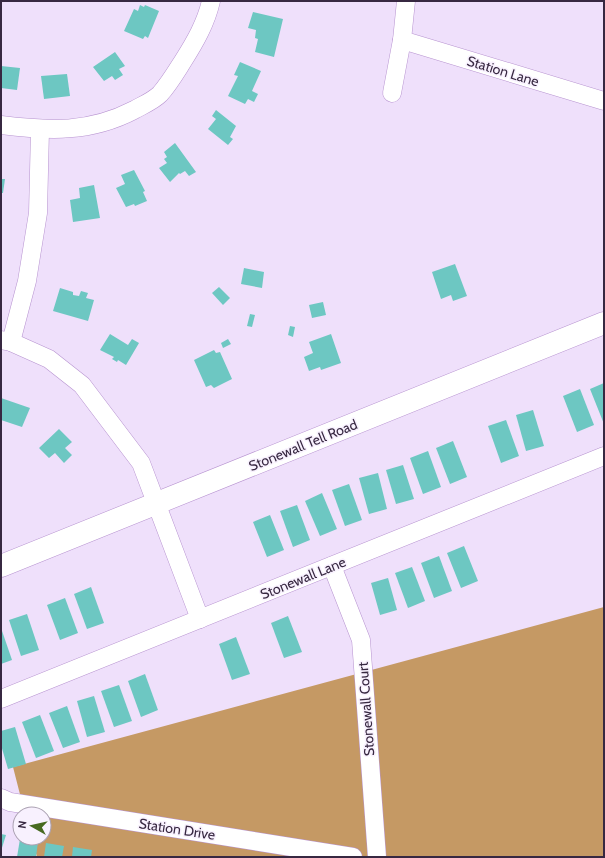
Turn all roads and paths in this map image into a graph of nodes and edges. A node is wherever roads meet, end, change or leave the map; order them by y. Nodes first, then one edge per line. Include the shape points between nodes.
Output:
1 (211, 1) edge
2 (406, 1) edge
3 (402, 40) junction
4 (392, 93) dead end
5 (604, 101) edge
6 (1, 125) edge
7 (40, 130) junction
8 (604, 323) edge
9 (6, 341) edge
10 (604, 456) edge
11 (156, 504) junction
12 (1, 566) edge
13 (332, 566) junction
14 (200, 619) junction
15 (1, 699) edge
16 (1, 798) edge
17 (354, 857) edge
18 (377, 857) edge

1 - 7 street via 207,17 192,48 163,90 150,102 116,120 77,129
2 - 3 street
3 - 4 street
3 - 5 street, Station Lane
6 - 7 street
7 - 9 street via 38,213 27,281
8 - 11 street, Stonewall Tell Road
9 - 11 street via 49,359 82,385 141,463
10 - 13 street, Stonewall Lane
11 - 12 street, Stonewall Tell Road
11 - 14 street
13 - 14 street, Stonewall Lane
13 - 18 street, Stonewall Court via 361,640
14 - 15 street, Stonewall Lane
16 - 17 street, Station Drive via 10,802

